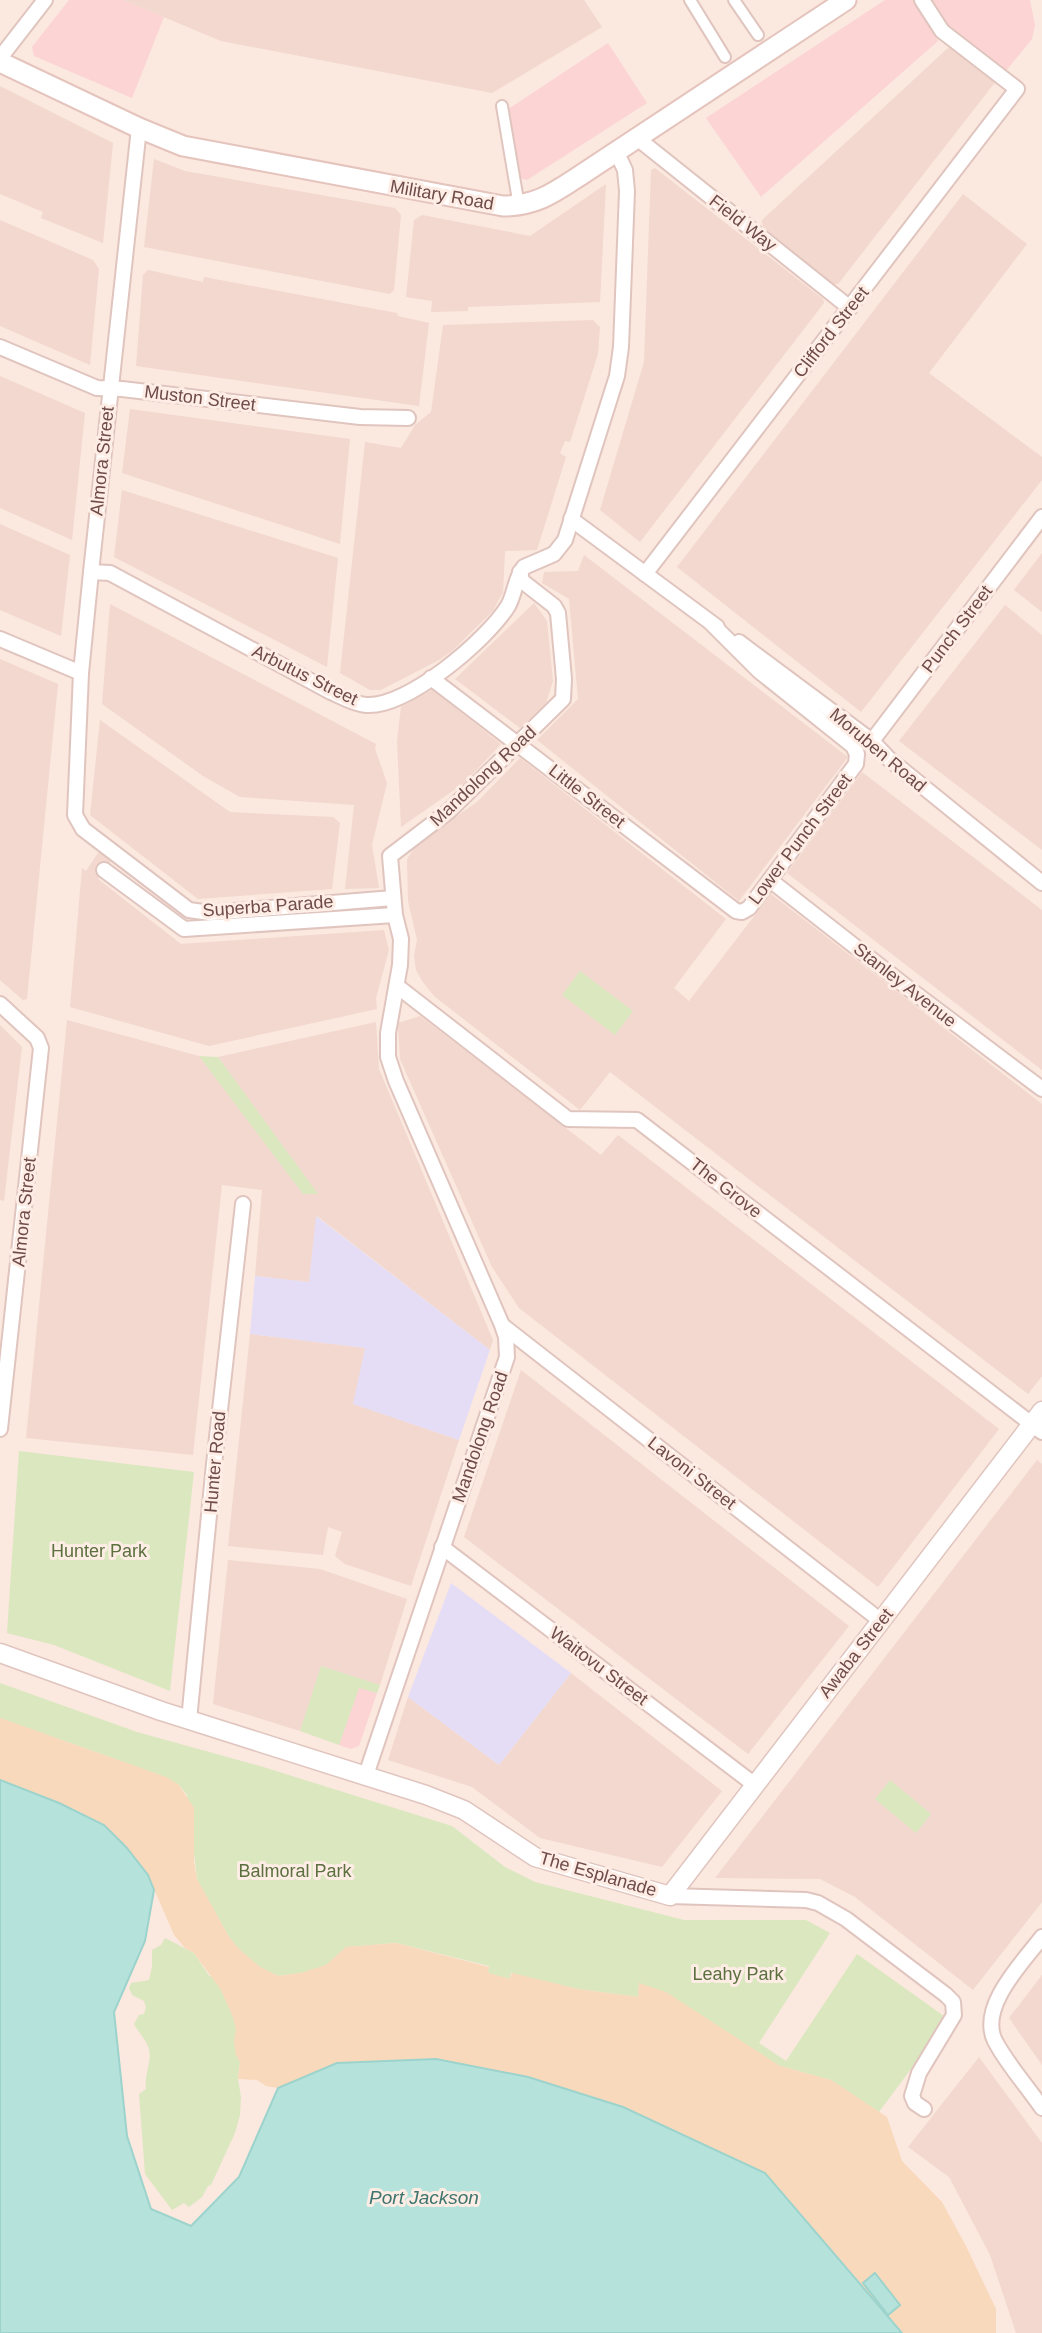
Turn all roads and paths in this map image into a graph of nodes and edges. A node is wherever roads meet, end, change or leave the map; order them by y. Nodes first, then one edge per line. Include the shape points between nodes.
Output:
1 (45, 0) edge
2 (690, 0) edge
3 (734, 0) edge
4 (846, 0) edge
5 (922, 0) edge
6 (758, 35) dead end
7 (725, 57) dead end
8 (0, 60) edge
9 (502, 106) dead end
10 (139, 128) junction
11 (637, 138) junction
12 (616, 151) junction
13 (519, 206) junction
14 (850, 308) junction
15 (0, 347) edge
16 (109, 389) junction
17 (408, 418) dead end
18 (1042, 517) edge
19 (571, 519) junction
20 (91, 572) junction
21 (520, 572) junction
22 (645, 574) junction
23 (711, 623) junction
24 (0, 639) edge
25 (82, 673) junction
26 (431, 678) junction
27 (872, 741) junction
28 (519, 743) junction
29 (856, 764) joint
30 (75, 794) joint
31 (104, 870) dead end
32 (770, 880) junction
33 (1042, 883) edge
34 (393, 898) junction
35 (743, 912) joint
36 (395, 915) junction
37 (397, 986) junction
38 (0, 1004) edge
39 (1042, 1089) edge
40 (243, 1204) dead end
41 (502, 1325) junction
42 (1039, 1422) edge
43 (0, 1429) edge
44 (442, 1547) junction
45 (881, 1621) junction
46 (0, 1653) edge
47 (189, 1720) junction
48 (366, 1775) junction
49 (755, 1784) junction
50 (670, 1896) junction
51 (1042, 1937) edge
52 (1042, 2108) edge
53 (924, 2109) dead end

1 - 8 street
2 - 7 street
3 - 6 street
4 - 11 main road, Military Road
5 - 14 street, Clifford Street via 942,31 1017,89
8 - 10 main road, Military Road
9 - 13 street
10 - 13 main road, Military Road via 196,149
10 - 16 street, Almora Street
11 - 12 main road, Military Road
11 - 14 street, Field Way
12 - 13 main road, Military Road via 541,200
12 - 19 street via 625,170 627,191 620,361
14 - 22 street, Clifford Street
15 - 16 street, Muston Street
16 - 17 street, Muston Street via 360,417
16 - 20 street, Almora Street
18 - 27 street, Punch Street
19 - 21 street via 559,550
19 - 22 street, Moruben Road
20 - 25 street, Almora Street
20 - 26 street, Arbutus Street via 110,573 331,692 365,705 392,701
21 - 26 street, Arbutus Street via 509,606 456,662
21 - 28 street, Mandolong Road via 522,581 558,613 565,692 559,706
22 - 23 street, Moruben Road
23 - 27 street, Moruben Road
23 - 29 street, Moruben Road via 759,671 853,746
24 - 25 street
25 - 30 street, Almora Street
26 - 28 street, Little Street
27 - 33 street, Moruben Road
28 - 34 street, Mandolong Road via 449,811 390,856
28 - 35 street, Little Street
29 - 32 street, Lower Punch Street
30 - 34 street, Superba Parade via 75,815 83,829 189,910 211,913
31 - 36 street, Superba Parade via 184,929
32 - 35 street, Lower Punch Street
32 - 39 street, Stanley Avenue
34 - 36 street, Mandolong Road
36 - 37 street, Mandolong Road via 401,939
37 - 41 street, Mandolong Road via 388,1057
37 - 42 street, The Grove via 568,1119 637,1120
38 - 43 street, Almora Street via 37,1038 41,1048
40 - 47 street, Hunter Road
41 - 44 street, Mandolong Road via 507,1357
41 - 45 street, Lavoni Street
42 - 45 street, Awaba Street
44 - 48 street, Mandolong Road
44 - 49 street, Waitovu Street
45 - 49 street, Awaba Street
46 - 47 street, The Esplanade
47 - 48 street, The Esplanade
48 - 50 street, The Esplanade via 464,1810 535,1857
49 - 50 street, Awaba Street
50 - 53 street, The Esplanade via 818,1903 946,1995 953,2002 954,2015 919,2073 912,2096
51 - 52 street via 1003,1988 991,2017 994,2039

